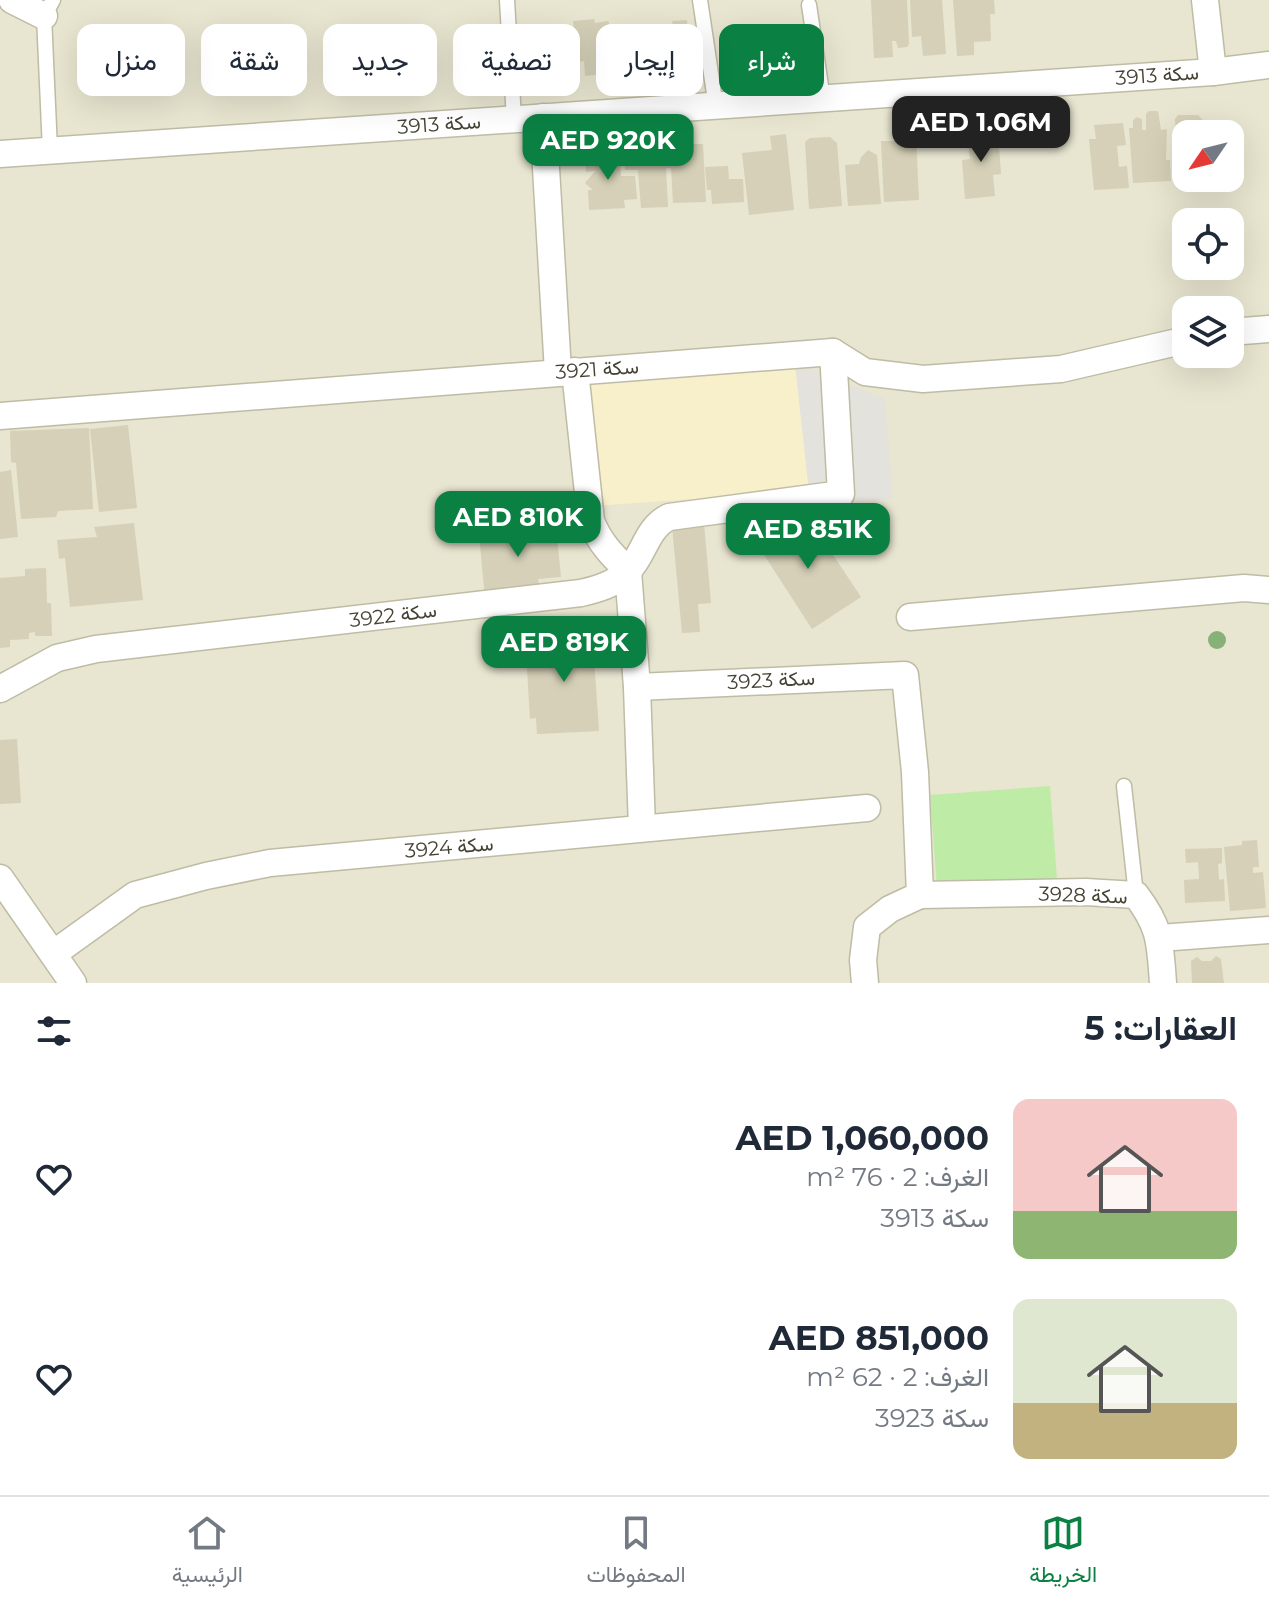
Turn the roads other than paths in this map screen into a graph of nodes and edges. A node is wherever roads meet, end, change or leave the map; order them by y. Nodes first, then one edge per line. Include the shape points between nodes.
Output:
1 (12, 0) edge
2 (507, 0) edge
3 (700, 0) edge
4 (1205, 0) edge
5 (809, 5) dead end
6 (49, 8) edge
7 (1269, 65) edge
8 (1213, 72) junction
9 (823, 99) junction
10 (716, 107) junction
11 (543, 117) junction
12 (514, 119) junction
13 (50, 150) junction
14 (0, 154) edge
15 (1269, 329) edge
16 (1244, 331) edge
17 (1172, 343) edge
18 (833, 352) junction
19 (566, 371) junction
20 (0, 416) edge
21 (628, 571) junction
22 (1269, 590) edge
23 (910, 617) dead end
24 (637, 687) junction
25 (0, 689) edge
26 (1124, 786) dead end
27 (867, 808) dead end
28 (642, 828) junction
29 (0, 878) edge
30 (920, 895) junction
31 (1136, 895) junction
32 (1269, 930) edge
33 (1160, 938) junction
34 (53, 954) junction
35 (73, 983) edge
36 (865, 983) edge
37 (1163, 983) edge

1 - 6 street
2 - 12 lane
3 - 10 lane
4 - 8 street, سكة 3913
5 - 9 lane
6 - 13 lane
7 - 8 street, سكة 3913
8 - 9 street, سكة 3913
9 - 10 street, سكة 3913
10 - 11 street, سكة 3913
11 - 12 street, سكة 3913
11 - 19 street
12 - 13 street, سكة 3913
13 - 14 street, سكة 3913
15 - 16 street
17 - 18 street via 1061,369 923,379 865,372
18 - 19 street, سكة 3921
18 - 21 street via 841,494 669,517 656,525
19 - 20 street, سكة 3921
19 - 21 street via 591,521 607,551
21 - 24 street
21 - 25 street, سكة 3922 via 605,587 581,593 96,649 57,658
22 - 23 street
24 - 28 street
24 - 30 street, سكة 3923 via 905,675
26 - 31 lane
27 - 28 street, سكة 3924
28 - 34 street, سكة 3924 via 270,863 206,876 135,895
29 - 34 street
30 - 31 street, سكة 3928
30 - 36 street via 867,927
31 - 33 street, سكة 3928
32 - 33 street
33 - 37 street
34 - 35 street

